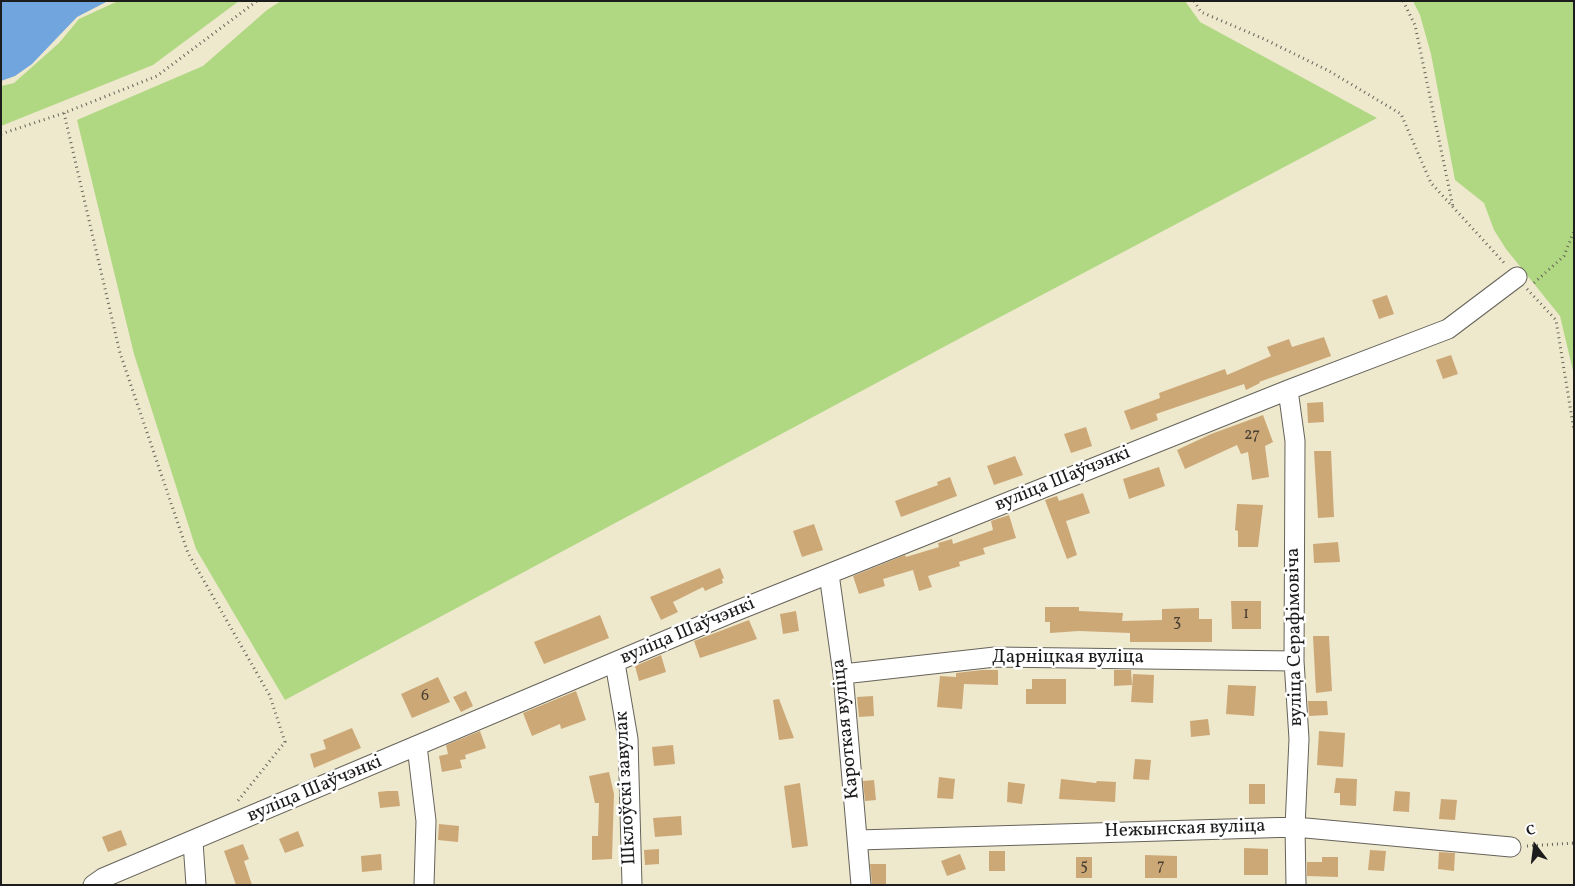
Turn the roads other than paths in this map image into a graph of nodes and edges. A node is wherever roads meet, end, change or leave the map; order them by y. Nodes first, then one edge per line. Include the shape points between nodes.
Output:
1 (1522, 283) road end
2 (1288, 390) junction
3 (830, 574) junction
4 (1294, 660) junction
5 (615, 663) junction
6 (843, 674) junction
7 (417, 746) junction
8 (1295, 827) junction
9 (858, 840) junction
10 (193, 842) junction
11 (1511, 847) road end
12 (93, 885) edge
13 (196, 885) edge
14 (424, 885) edge
15 (632, 885) edge
16 (861, 885) edge
17 (1296, 885) edge

1 - 2 street, вуліца Шаўчэнкі via 1448,328
2 - 3 street, вуліца Шаўчэнкі
2 - 4 street, вуліца Серафімовіча via 1295,441
3 - 5 street, вуліца Шаўчэнкі
3 - 6 street, Кароткая вуліца
4 - 6 street, Дарніцкая вуліца via 995,657
4 - 8 street, вуліца Серафімовіча via 1298,739
5 - 7 street, вуліца Шаўчэнкі
5 - 15 street, Шклоўскі завулак via 628,739
6 - 9 street, Кароткая вуліца
7 - 10 street, вуліца Шаўчэнкі
7 - 14 street via 426,821
8 - 9 street, Нежынская вуліца
8 - 11 street, Нежынская вуліца
8 - 17 street, вуліца Серафімовіча
9 - 16 street, Кароткая вуліца
10 - 12 street, вуліца Шаўчэнкі
10 - 13 street

